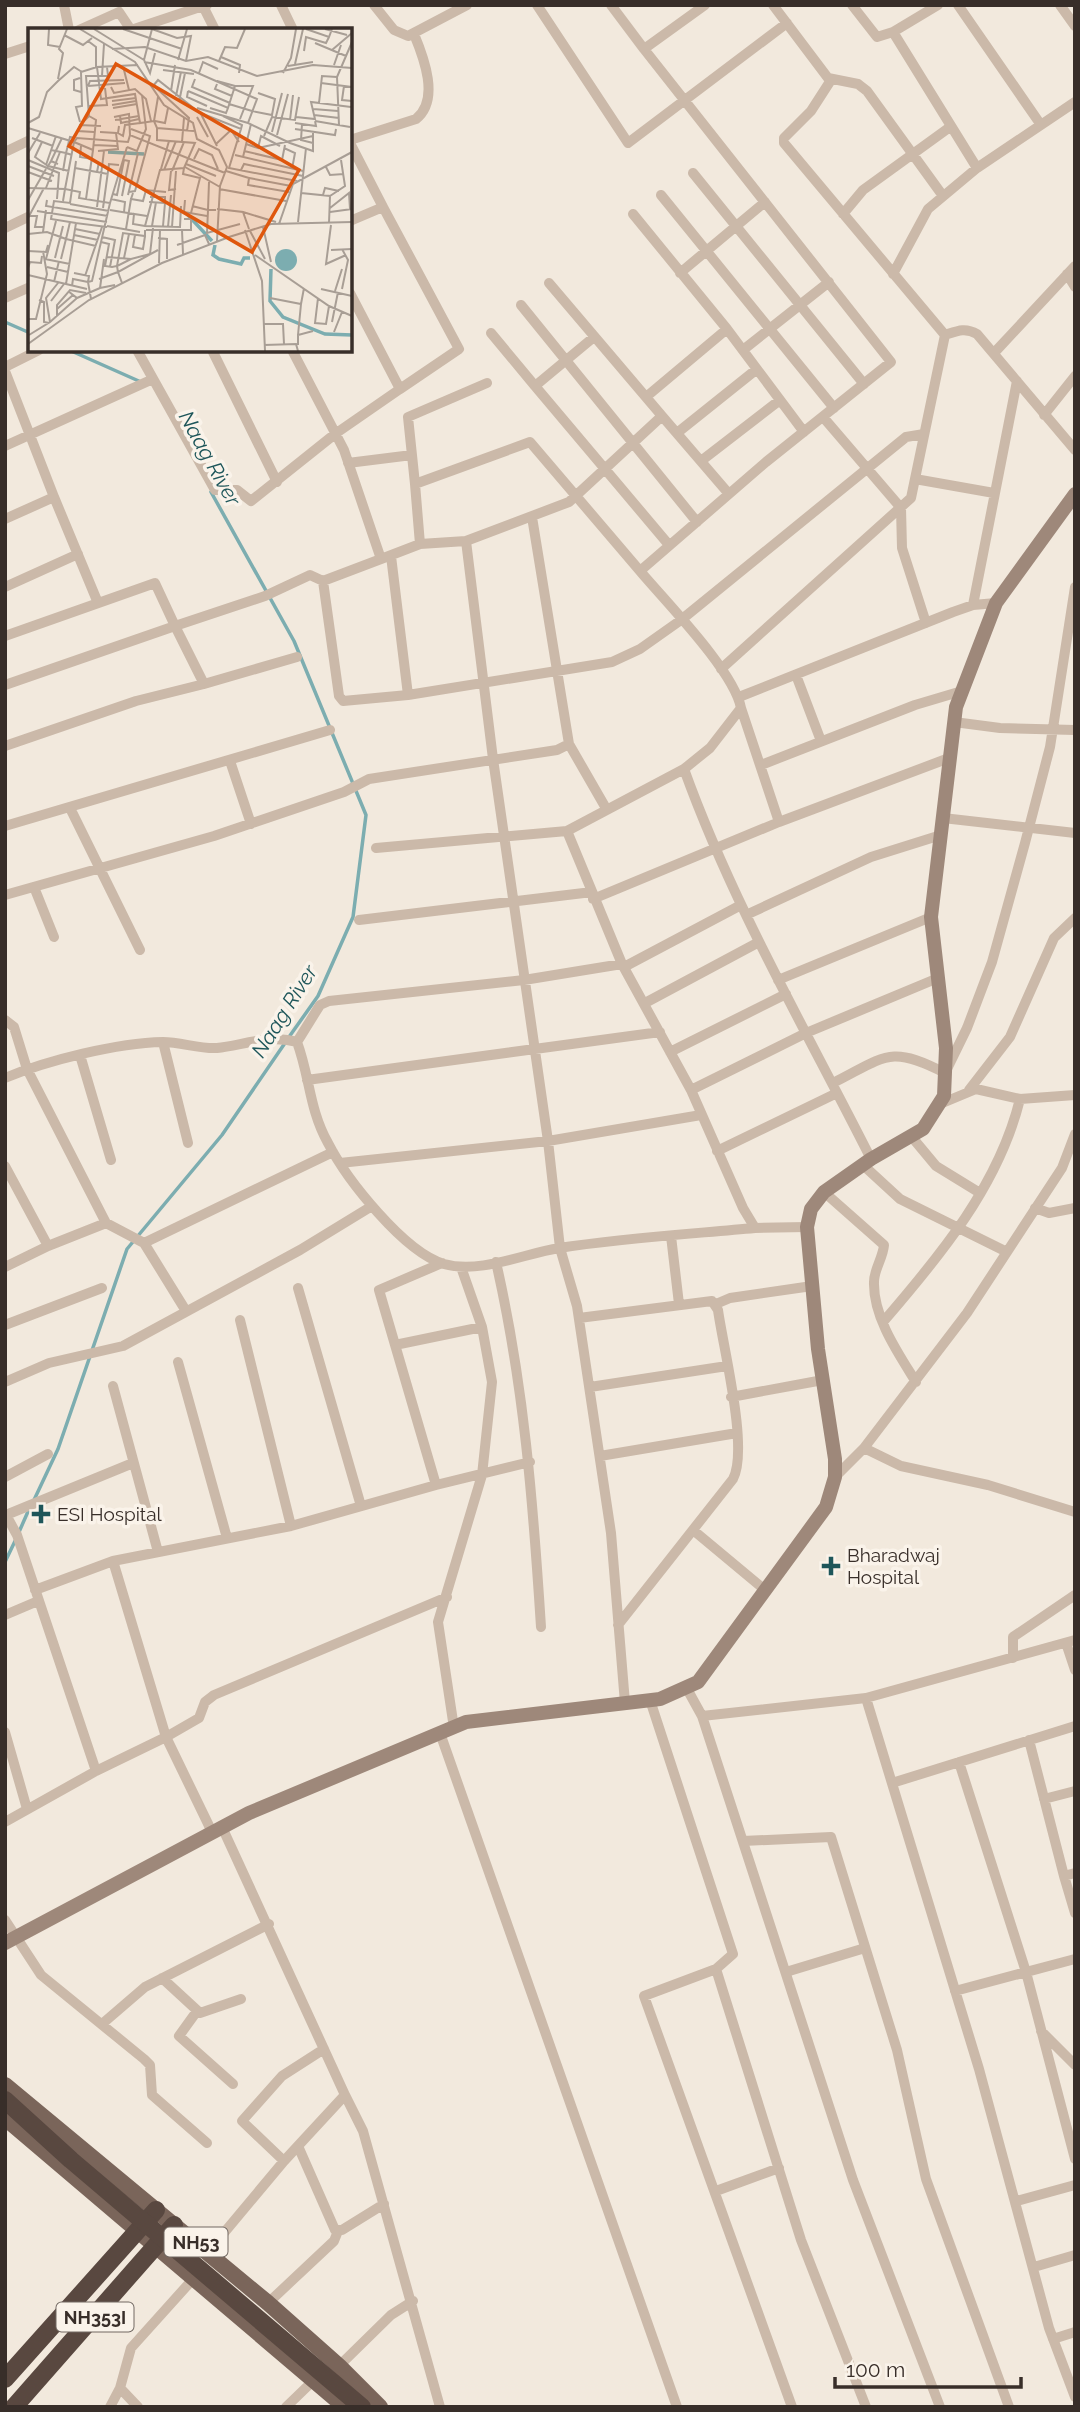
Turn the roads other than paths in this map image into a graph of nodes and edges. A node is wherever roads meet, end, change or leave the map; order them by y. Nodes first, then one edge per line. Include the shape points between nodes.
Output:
1 (64, 5) edge
2 (281, 5) edge
3 (374, 5) edge
4 (467, 5) edge
5 (537, 5) edge
6 (611, 5) edge
7 (705, 5) edge
8 (773, 5) edge
9 (852, 5) edge
10 (937, 5) edge
11 (958, 5) edge
12 (1060, 5) edge
13 (205, 6) edge
14 (118, 9) edge
15 (787, 23) junction
16 (1075, 26) edge
17 (69, 28) edge
18 (83, 28) edge
19 (130, 28) edge
20 (137, 28) edge
21 (214, 28) edge
22 (292, 28) edge
23 (893, 32) junction
24 (414, 34) junction
25 (28, 47) edge
26 (644, 49) junction
27 (5, 54) edge
28 (829, 79) junction
29 (685, 102) junction
30 (1075, 102) edge
31 (1041, 125) junction
32 (950, 127) junction
33 (28, 141) edge
34 (352, 141) edge
35 (352, 146) edge
36 (5, 152) edge
37 (911, 154) junction
38 (977, 168) junction
39 (693, 173) dead end
40 (661, 195) dead end
41 (943, 196) junction
42 (765, 202) junction
43 (383, 207) junction
44 (633, 214) dead end
45 (843, 214) junction
46 (28, 217) edge
47 (352, 220) edge
48 (736, 227) junction
49 (5, 228) edge
50 (708, 250) junction
51 (1071, 270) edge
52 (680, 273) junction
53 (893, 274) junction
54 (829, 282) junction
55 (549, 283) dead end
56 (1075, 287) edge
57 (28, 288) edge
58 (6, 297) edge
59 (352, 297) edge
60 (521, 306) dead end
61 (800, 306) junction
62 (727, 329) junction
63 (771, 329) junction
64 (491, 332) dead end
65 (945, 335) junction
66 (594, 337) junction
67 (743, 350) junction
68 (35, 352) edge
69 (138, 352) edge
70 (213, 352) edge
71 (293, 352) edge
72 (995, 353) junction
73 (566, 361) junction
74 (5, 369) edge
75 (757, 369) junction
76 (1075, 376) edge
77 (153, 379) junction
78 (1017, 381) junction
79 (487, 383) dead end
80 (864, 384) junction
81 (535, 386) junction
82 (400, 389) junction
83 (9, 390) edge
84 (646, 397) junction
85 (780, 400) junction
86 (834, 408) junction
87 (1044, 415) junction
88 (663, 416) junction
89 (823, 417) junction
90 (804, 432) junction
91 (677, 433) junction
92 (924, 433) junction
93 (335, 434) junction
94 (31, 436) junction
95 (633, 443) junction
96 (5, 446) edge
97 (1075, 450) edge
98 (412, 455) junction
99 (701, 461) junction
100 (348, 463) junction
101 (604, 470) junction
102 (866, 470) junction
103 (915, 479) junction
104 (277, 482) junction
105 (415, 484) junction
106 (994, 493) junction
107 (578, 494) junction
108 (729, 494) junction
109 (1075, 494) edge
110 (54, 497) junction
111 (901, 508) junction
112 (531, 517) junction
113 (5, 519) edge
114 (697, 522) junction
115 (466, 541) junction
116 (420, 544) junction
117 (669, 545) junction
118 (78, 554) junction
119 (386, 557) junction
120 (640, 571) junction
121 (323, 581) junction
122 (5, 587) edge
123 (1075, 587) edge
124 (98, 603) junction
125 (996, 603) junction
126 (973, 605) junction
127 (681, 620) junction
128 (926, 623) junction
129 (175, 626) junction
130 (5, 636) edge
131 (298, 657) dead end
132 (721, 669) junction
133 (557, 672) junction
134 (796, 675) junction
135 (484, 682) junction
136 (204, 684) junction
137 (5, 685) edge
138 (962, 691) junction
139 (408, 695) junction
140 (740, 702) junction
141 (954, 722) junction
142 (330, 730) dead end
143 (1075, 730) edge
144 (1052, 731) junction
145 (821, 741) junction
146 (569, 744) junction
147 (5, 746) edge
148 (949, 758) junction
149 (493, 759) junction
150 (230, 761) junction
151 (761, 765) junction
152 (684, 769) junction
153 (70, 807) junction
154 (607, 810) junction
155 (943, 818) junction
156 (779, 822) junction
157 (251, 824) junction
158 (5, 826) edge
159 (1027, 826) junction
160 (568, 831) junction
161 (1075, 833) edge
162 (503, 835) junction
163 (941, 835) junction
164 (376, 848) dead end
165 (714, 849) junction
166 (99, 870) junction
167 (34, 887) junction
168 (5, 895) edge
169 (593, 896) junction
170 (513, 903) junction
171 (741, 905) junction
172 (746, 915) junction
173 (931, 917) junction
174 (1075, 918) edge
175 (359, 920) dead end
176 (54, 937) dead end
177 (759, 942) junction
178 (139, 950) dead end
179 (623, 966) junction
180 (939, 978) junction
181 (524, 980) junction
182 (778, 980) junction
183 (786, 995) junction
184 (645, 1003) junction
185 (5, 1020) edge
186 (660, 1032) junction
187 (806, 1033) junction
188 (292, 1041) junction
189 (163, 1042) junction
190 (534, 1051) junction
191 (670, 1052) junction
192 (80, 1055) junction
193 (27, 1069) junction
194 (945, 1073) junction
195 (5, 1078) edge
196 (307, 1080) junction
197 (835, 1088) junction
198 (691, 1090) junction
199 (969, 1090) junction
200 (1075, 1095) edge
201 (1020, 1099) junction
202 (939, 1104) junction
203 (701, 1115) junction
204 (1075, 1134) edge
205 (911, 1136) junction
206 (548, 1141) junction
207 (188, 1143) dead end
208 (717, 1151) junction
209 (333, 1152) junction
210 (111, 1160) dead end
211 (867, 1162) junction
212 (340, 1163) junction
213 (5, 1166) edge
214 (824, 1192) junction
215 (980, 1193) junction
216 (372, 1206) junction
217 (1035, 1208) junction
218 (1075, 1208) edge
219 (110, 1224) junction
220 (807, 1227) junction
221 (755, 1228) junction
222 (958, 1229) junction
223 (671, 1236) junction
224 (141, 1242) junction
225 (48, 1246) junction
226 (560, 1248) junction
227 (1007, 1252) junction
228 (496, 1262) junction
229 (442, 1263) junction
230 (5, 1267) edge
231 (461, 1267) junction
232 (812, 1286) junction
233 (102, 1288) dead end
234 (298, 1288) dead end
235 (679, 1304) junction
236 (716, 1304) junction
237 (186, 1311) junction
238 (579, 1318) junction
239 (240, 1320) dead end
240 (883, 1322) junction
241 (5, 1325) edge
242 (482, 1327) junction
243 (395, 1345) junction
244 (178, 1362) dead end
245 (727, 1366) junction
246 (823, 1380) junction
247 (5, 1382) edge
248 (916, 1382) junction
249 (113, 1386) dead end
250 (590, 1387) junction
251 (732, 1397) junction
252 (737, 1433) junction
253 (864, 1448) junction
254 (48, 1454) dead end
255 (600, 1456) junction
256 (530, 1462) junction
257 (133, 1463) junction
258 (482, 1475) junction
259 (5, 1477) edge
260 (835, 1477) junction
261 (436, 1485) junction
262 (361, 1506) junction
263 (1075, 1512) edge
264 (6, 1515) edge
265 (291, 1526) junction
266 (693, 1530) junction
267 (227, 1538) junction
268 (159, 1552) junction
269 (113, 1561) junction
270 (765, 1590) junction
271 (1075, 1595) edge
272 (36, 1596) junction
273 (447, 1597) junction
274 (5, 1615) edge
275 (618, 1625) junction
276 (541, 1627) dead end
277 (1071, 1642) edge
278 (1013, 1658) junction
279 (1075, 1670) edge
280 (685, 1687) junction
281 (866, 1698) junction
282 (650, 1700) junction
283 (625, 1703) junction
284 (702, 1716) junction
285 (1075, 1726) edge
286 (447, 1730) junction
287 (5, 1731) edge
288 (166, 1737) junction
289 (1029, 1740) junction
290 (959, 1762) junction
291 (96, 1770) junction
292 (892, 1783) junction
293 (1075, 1791) edge
294 (1044, 1799) junction
295 (27, 1809) junction
296 (5, 1822) edge
297 (217, 1830) junction
298 (743, 1841) junction
299 (1070, 1874) edge
300 (1075, 1913) edge
301 (5, 1920) edge
302 (269, 1924) junction
303 (11, 1939) edge
304 (865, 1948) junction
305 (1075, 1959) edge
306 (716, 1969) junction
307 (786, 1972) junction
308 (1026, 1972) junction
309 (162, 1978) junction
310 (956, 1991) junction
311 (240, 1999) dead end
312 (197, 2011) junction
313 (102, 2024) junction
314 (1040, 2031) junction
315 (324, 2049) junction
316 (1075, 2065) edge
317 (233, 2084) dead end
318 (5, 2085) edge
319 (345, 2095) junction
320 (5, 2099) edge
321 (5, 2118) edge
322 (207, 2143) dead end
323 (298, 2146) junction
324 (1075, 2159) edge
325 (284, 2161) junction
326 (779, 2168) junction
327 (1075, 2185) edge
328 (716, 2191) junction
329 (1017, 2201) junction
330 (384, 2204) junction
331 (156, 2210) junction
332 (174, 2225) junction
333 (137, 2231) junction
334 (338, 2231) junction
335 (157, 2247) junction
336 (208, 2252) junction
337 (1075, 2255) edge
338 (1034, 2267) junction
339 (193, 2279) junction
340 (413, 2301) junction
341 (268, 2303) junction
342 (1075, 2332) edge
343 (1054, 2339) junction
344 (340, 2366) junction
345 (5, 2379) edge
346 (314, 2380) junction
347 (120, 2388) junction
348 (1075, 2397) edge
349 (15, 2407) edge
350 (110, 2407) edge
351 (138, 2407) edge
352 (286, 2407) edge
353 (345, 2407) edge
354 (362, 2407) edge
355 (380, 2407) edge
356 (440, 2407) edge
357 (677, 2407) edge
358 (792, 2407) edge
359 (866, 2407) edge
360 (940, 2407) edge
361 (1009, 2407) edge

1 - 17 street
2 - 22 street
3 - 24 street via 394,30
4 - 24 street
5 - 29 street via 628,143
6 - 26 street
7 - 26 street
8 - 15 street
9 - 23 street via 877,37
10 - 23 street
11 - 31 street
12 - 16 street
13 - 20 street
13 - 21 street
14 - 18 street
14 - 19 street
15 - 28 street
15 - 29 street
23 - 32 street
24 - 34 street via 425,63 429,98 424,113 416,120
25 - 27 street
26 - 29 street
28 - 37 street via 858,84 867,91
28 - 45 street via 811,111 784,140
29 - 42 street
30 - 31 street
31 - 38 street
32 - 37 street
32 - 38 street
33 - 36 street
35 - 43 street
37 - 41 street
37 - 45 street via 863,190
38 - 41 street
39 - 48 street
40 - 50 street
41 - 53 street via 928,209
42 - 48 street
42 - 54 street
43 - 47 street
43 - 82 street via 459,349
44 - 52 street
45 - 53 street
46 - 49 street
48 - 50 street
48 - 61 street
50 - 52 street
50 - 63 street
51 - 56 street
51 - 72 street
52 - 62 street
53 - 65 street
54 - 61 street
54 - 80 street via 891,362
55 - 66 street
57 - 58 street
59 - 82 street
60 - 73 street
61 - 63 street
61 - 80 street
62 - 67 street
62 - 84 street
63 - 67 street
63 - 86 street
64 - 81 street
65 - 72 street via 970,330
65 - 92 street
66 - 73 street
66 - 84 street
67 - 75 street
68 - 74 street
69 - 77 street
70 - 104 street
71 - 93 street
72 - 78 street
73 - 81 street
73 - 95 street
74 - 83 street
75 - 85 street
75 - 91 street
76 - 87 street
77 - 94 street
77 - 104 street via 215,490 237,490 251,501
78 - 87 street
78 - 106 street
79 - 98 street via 408,417
80 - 86 street
81 - 101 street
82 - 93 street
83 - 94 street
84 - 88 street
85 - 90 street
85 - 99 street
86 - 89 street
87 - 97 street
88 - 91 street
88 - 95 street
89 - 90 street
89 - 102 street
90 - 108 street
91 - 99 street
92 - 102 street via 905,437
92 - 103 street
93 - 100 street
93 - 104 street
94 - 96 street
94 - 110 street
95 - 101 street
95 - 114 street
98 - 100 street
98 - 105 street
99 - 108 street
100 - 119 street
101 - 107 street
101 - 117 street
102 - 111 street
102 - 127 street
103 - 106 street
103 - 111 street via 911,498
105 - 107 street via 530,442
105 - 116 street
106 - 126 street
107 - 112 street
107 - 120 street
108 - 114 street
109 - 125 street
110 - 113 street
110 - 118 street
111 - 128 street via 902,548
111 - 132 street
112 - 115 street
112 - 133 street
114 - 117 street
115 - 116 street
115 - 135 street
116 - 119 street
117 - 120 street
118 - 122 street
118 - 124 street
119 - 121 street
119 - 139 street
120 - 127 street
121 - 129 street via 310,575 265,596
121 - 139 street via 341,699
123 - 144 street
124 - 129 street via 155,583
124 - 130 street
125 - 126 street
125 - 138 street
126 - 128 street
127 - 132 street
127 - 133 street via 625,657
128 - 134 street
129 - 136 street
129 - 137 street
131 - 136 street
132 - 140 street
133 - 135 street
133 - 146 street
134 - 140 street
134 - 145 street
135 - 139 street
135 - 149 street
136 - 147 street via 136,701
138 - 141 street
138 - 145 street
140 - 151 street
140 - 152 street via 710,748
141 - 144 street
141 - 148 street
142 - 150 street
143 - 144 street
144 - 159 street
145 - 151 street
146 - 149 street
146 - 154 street
148 - 155 street
148 - 156 street
149 - 157 street via 369,779
149 - 162 street
150 - 153 street
150 - 157 street
151 - 156 street
152 - 154 street
152 - 165 street
153 - 158 street
153 - 166 street
154 - 160 street
155 - 159 street
155 - 163 street
156 - 165 street
157 - 166 street
159 - 161 street
159 - 194 street via 992,962
160 - 162 street
160 - 169 street
162 - 164 street
162 - 170 street
163 - 172 street via 872,857
163 - 173 street
165 - 169 street
165 - 171 street
166 - 167 street
166 - 178 street
167 - 168 street
167 - 176 street
169 - 170 street
169 - 179 street
170 - 175 street
170 - 181 street
171 - 172 street
171 - 179 street
172 - 177 street
173 - 180 street
173 - 182 street
174 - 199 street via 1054,938 1010,1037
177 - 182 street
177 - 184 street
179 - 181 street
179 - 184 street
180 - 187 street
180 - 194 street
181 - 188 street via 324,1002
181 - 190 street
182 - 183 street
183 - 187 street
183 - 191 street
184 - 186 street
185 - 193 street via 14,1027
186 - 190 street
186 - 191 street
187 - 197 street
187 - 198 street
188 - 189 street via 215,1048
188 - 196 street
189 - 192 street
189 - 207 street
190 - 196 street
190 - 206 street
191 - 198 street
192 - 193 street
192 - 210 street
193 - 195 street
193 - 219 street
194 - 197 street via 897,1055
194 - 202 street
196 - 209 street via 311,1104
197 - 208 street
197 - 211 street
198 - 203 street
199 - 201 street
199 - 202 street
200 - 201 street
201 - 215 street
202 - 205 street via 923,1129
203 - 206 street
203 - 208 street
204 - 217 street via 1062,1168
205 - 211 street
205 - 215 street via 936,1166
206 - 212 street
206 - 226 street
208 - 221 street
209 - 212 street
209 - 224 street
211 - 214 street
211 - 222 street via 900,1199
212 - 216 street
213 - 225 street
214 - 220 street via 811,1209
214 - 240 street via 884,1245 874,1282
215 - 222 street
216 - 229 street via 421,1253
216 - 237 street
217 - 218 street via 1049,1213
217 - 227 street
219 - 224 street
219 - 225 street
220 - 221 street
220 - 232 street
221 - 223 street
222 - 227 street
222 - 240 street
223 - 226 street
223 - 235 street
224 - 237 street
225 - 230 street
226 - 228 street
226 - 238 street
227 - 248 street
228 - 231 street
228 - 256 street via 511,1329
229 - 231 street
229 - 243 street via 379,1290
231 - 242 street
232 - 236 street
232 - 246 street
233 - 241 street
234 - 262 street
235 - 236 street
235 - 238 street
236 - 245 street
237 - 247 street via 123,1346 49,1363
238 - 250 street
239 - 265 street
240 - 248 street
242 - 243 street
242 - 258 street via 492,1382
243 - 261 street
244 - 267 street
245 - 250 street
245 - 251 street
246 - 251 street
246 - 260 street
248 - 253 street
249 - 257 street
250 - 255 street
251 - 252 street
252 - 255 street
252 - 266 street via 738,1469
253 - 260 street
253 - 263 street via 901,1466 988,1485
254 - 259 street
255 - 275 street
256 - 258 street
256 - 276 street
257 - 264 street
257 - 268 street
258 - 261 street
258 - 273 street
260 - 270 street via 825,1507
261 - 262 street
262 - 265 street
264 - 272 street via 18,1535
265 - 267 street
266 - 270 street
266 - 275 street
267 - 268 street
268 - 269 street
269 - 272 street
269 - 288 street
270 - 280 street via 698,1682
271 - 278 street via 1013,1637
272 - 274 street
272 - 291 street
273 - 286 street via 438,1622
273 - 288 street via 214,1695 205,1702 199,1718
275 - 283 street
277 - 278 street
277 - 279 street
278 - 281 street
280 - 282 street
280 - 284 street
281 - 284 street
281 - 292 street
282 - 283 street
282 - 306 street via 733,1954
283 - 286 street via 466,1722
284 - 298 street
285 - 289 street
286 - 297 street
286 - 357 street
287 - 295 street
288 - 291 street
288 - 297 street
289 - 290 street
289 - 294 street
290 - 292 street
290 - 308 street
291 - 295 street
292 - 310 street
293 - 294 street
294 - 299 street
295 - 296 street
297 - 302 street
297 - 303 street
298 - 304 street via 831,1837
298 - 307 street
299 - 300 street
301 - 303 street
302 - 309 street
302 - 315 street
303 - 313 street via 41,1975
304 - 307 street
304 - 361 street via 897,2050 926,2179
305 - 308 street
306 - 326 street
306 - 328 street via 645,1996
307 - 360 street via 853,2180
308 - 310 street
308 - 314 street
309 - 312 street
309 - 313 street via 130,1998
310 - 329 street
311 - 312 street via 204,2013
312 - 317 street via 179,2036
313 - 322 street via 150,2066 152,2095
314 - 316 street
314 - 324 street
315 - 319 street
315 - 325 street via 282,2076 242,2121
318 - 331 main road, NH53
319 - 323 street
319 - 330 street via 363,2132
320 - 354 highway, bridge
321 - 333 main road, NH53
323 - 325 street
323 - 334 street
325 - 336 street
326 - 328 street
326 - 359 street via 801,2240
327 - 329 street
328 - 358 street
329 - 338 street
330 - 334 street
330 - 340 street
331 - 332 main road, NH53
331 - 333 highway, NH353I
332 - 335 highway, NH353I
332 - 336 main road, NH53
333 - 335 main road, NH53
333 - 345 highway, NH353I
334 - 341 street via 334,2241
335 - 339 main road, NH53
335 - 349 highway, NH353I
336 - 341 main road, NH53
337 - 338 street
338 - 343 street
339 - 346 main road, NH53
339 - 347 street via 131,2347
340 - 344 street via 391,2315
340 - 356 street
341 - 344 main road, NH53
342 - 343 street
343 - 348 street
344 - 355 main road, NH53
346 - 352 street
346 - 353 main road, NH53
347 - 350 street
347 - 351 street

